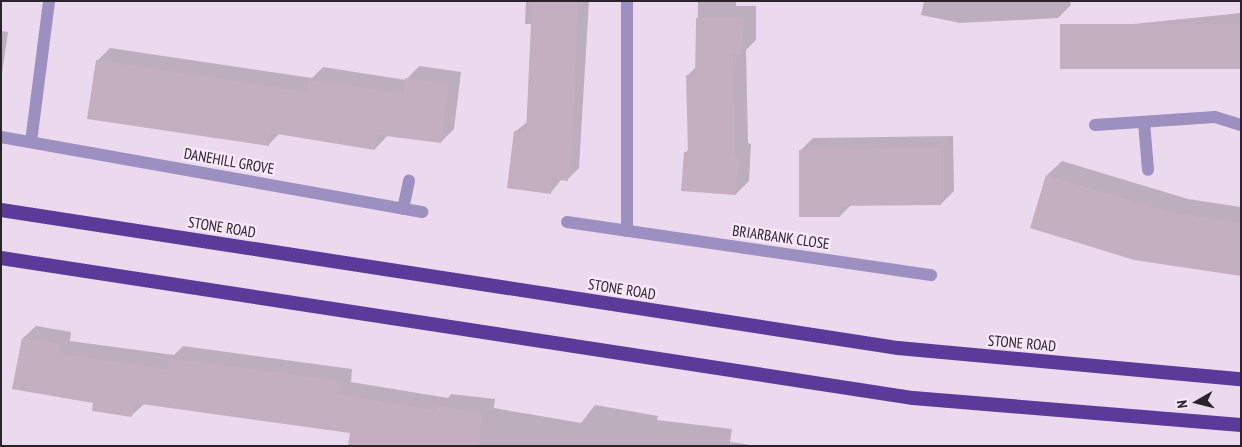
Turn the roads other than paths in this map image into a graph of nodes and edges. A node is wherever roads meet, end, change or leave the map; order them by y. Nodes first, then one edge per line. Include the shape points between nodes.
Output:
1 (49, 1) edge
2 (627, 1) edge
3 (1144, 122) junction
4 (1095, 125) dead end
5 (1241, 125) edge
6 (1, 137) edge
7 (32, 142) junction
8 (1148, 170) dead end
9 (409, 181) dead end
10 (403, 209) junction
11 (1, 210) edge
12 (422, 212) dead end
13 (567, 222) dead end
14 (627, 230) junction
15 (1, 258) edge
16 (931, 275) dead end
17 (1241, 379) edge
18 (1241, 425) edge

1 - 7 street
2 - 14 street
3 - 4 street
3 - 5 street via 1215,117
3 - 8 street
6 - 7 street, DANEHILL GROVE
7 - 10 street, DANEHILL GROVE
9 - 10 street
10 - 12 street, DANEHILL GROVE
11 - 17 highway, STONE ROAD via 898,348
13 - 14 street, BRIARBANK CLOSE
14 - 16 street, BRIARBANK CLOSE
15 - 18 highway via 912,398

